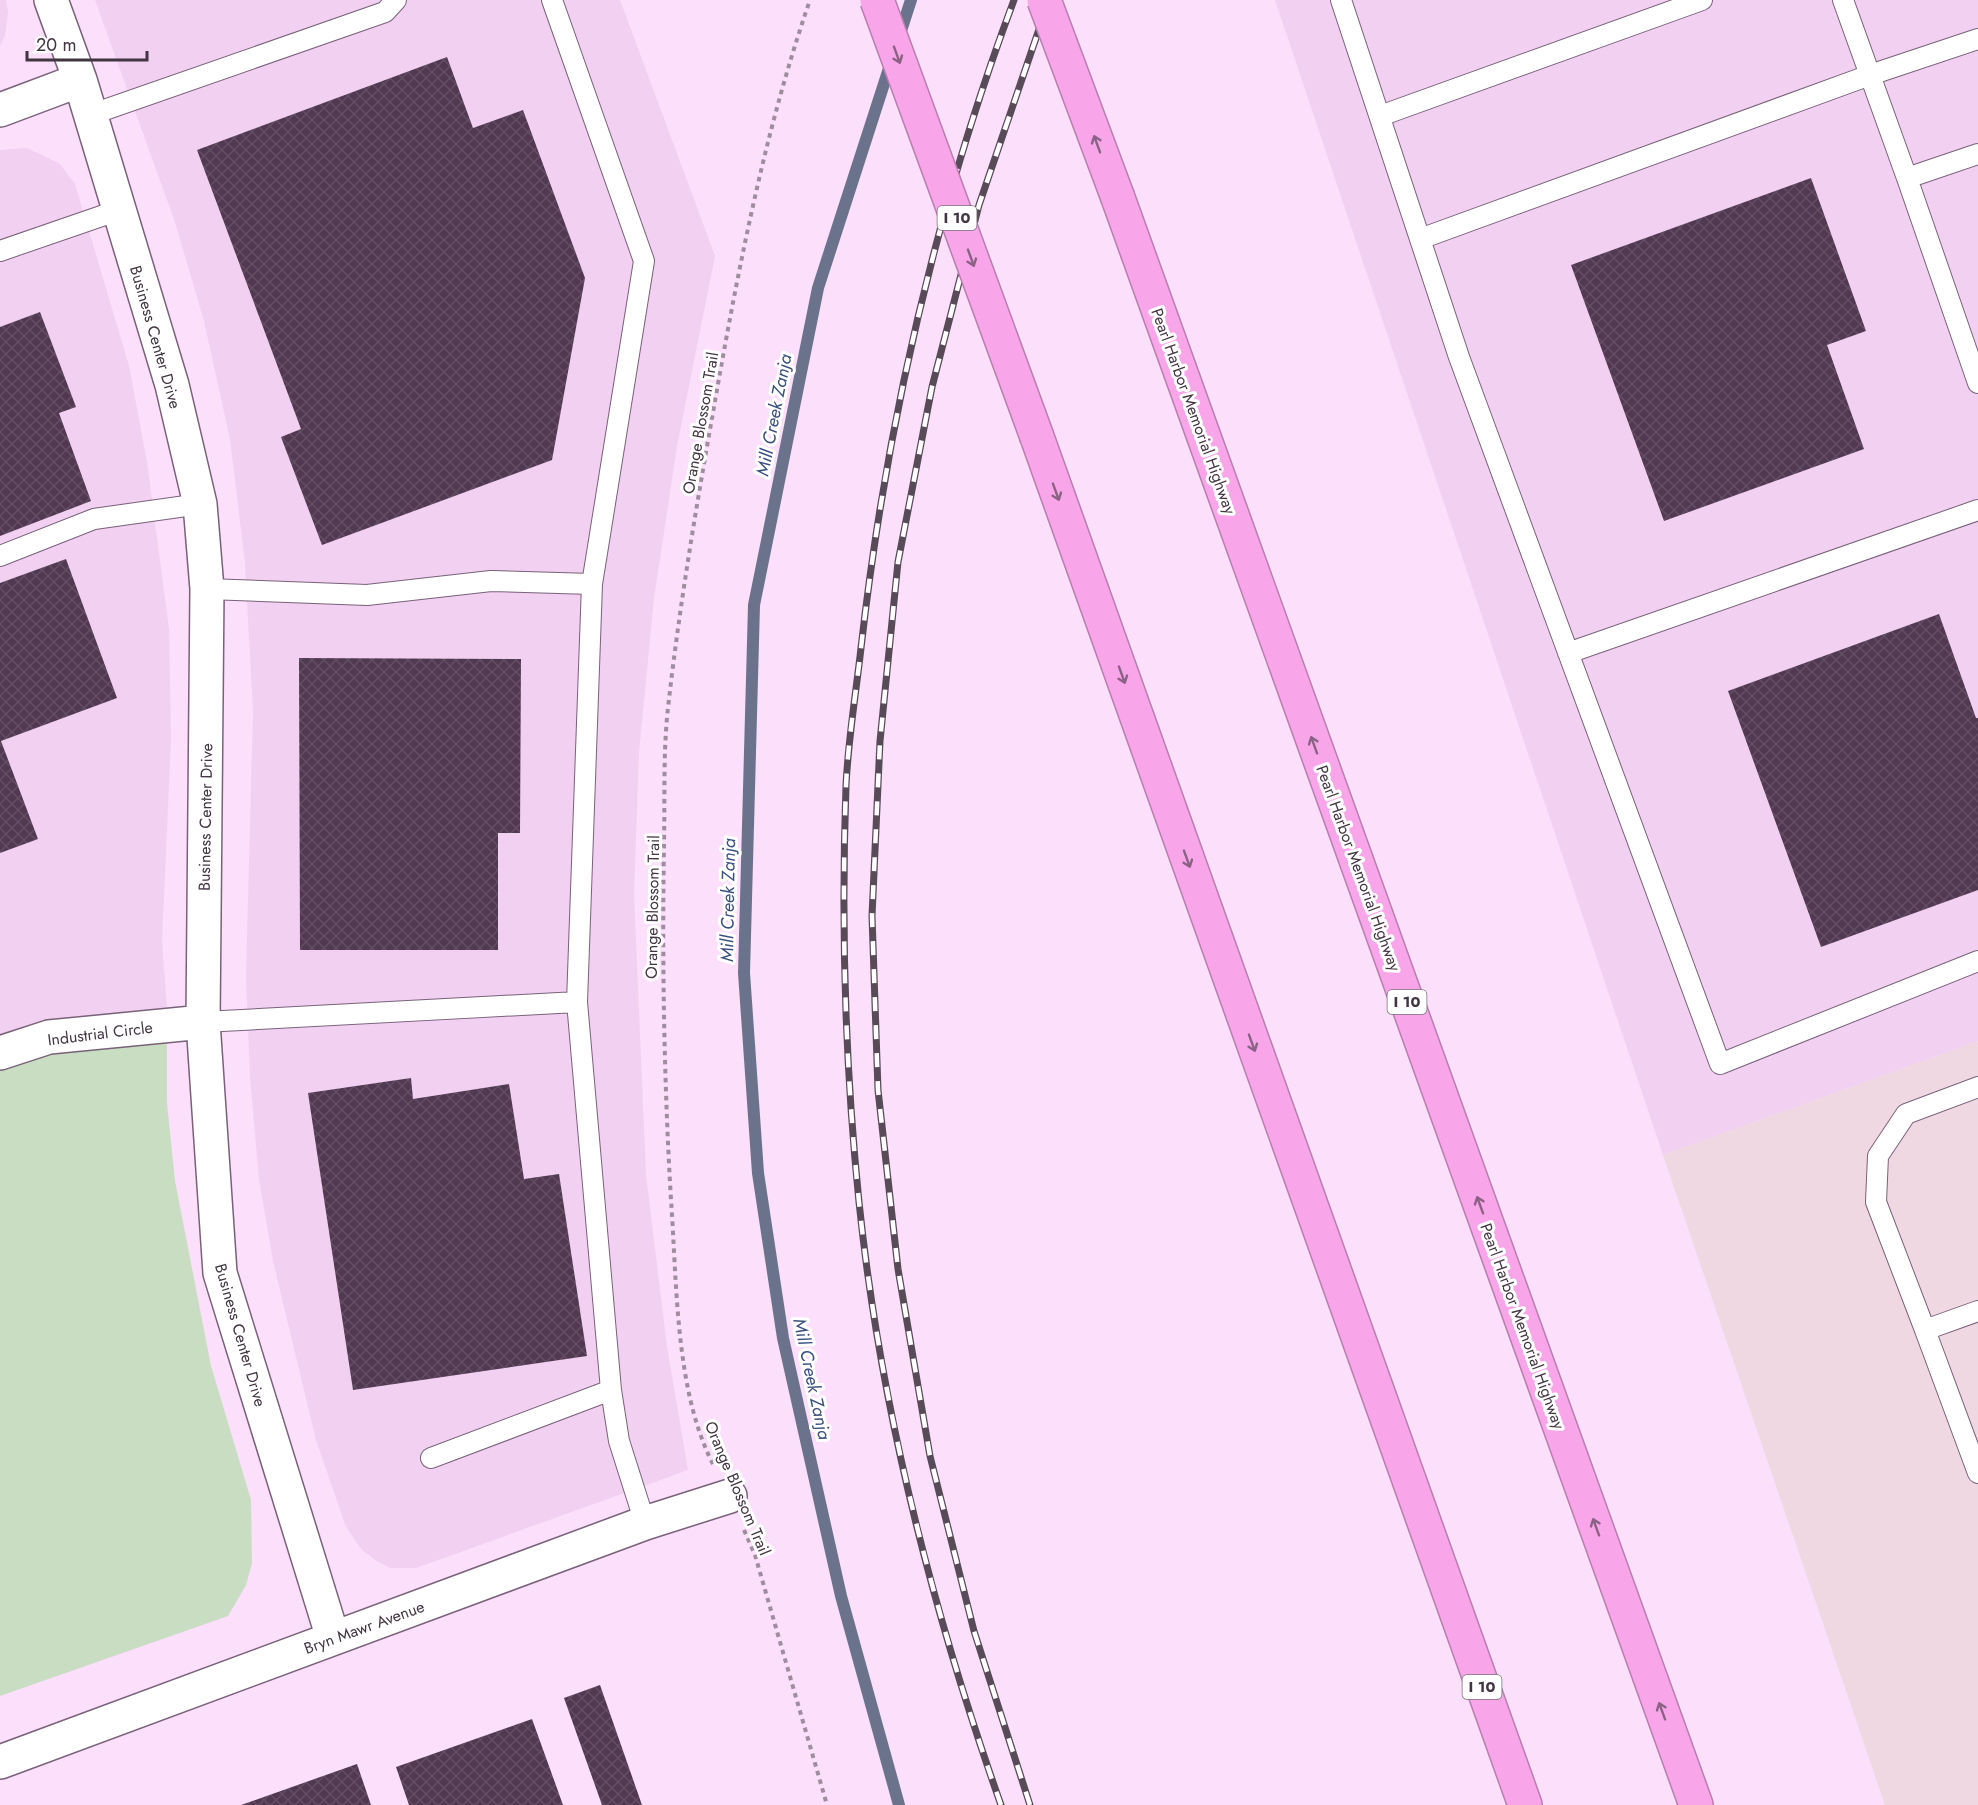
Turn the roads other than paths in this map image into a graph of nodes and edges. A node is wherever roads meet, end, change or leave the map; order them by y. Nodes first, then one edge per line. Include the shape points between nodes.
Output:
1 (51, 0) edge
2 (396, 0) edge
3 (552, 0) edge
4 (877, 0) edge
5 (1044, 0) edge
6 (1341, 0) edge
7 (1702, 0) edge
8 (1843, 0) edge
9 (1978, 39) edge
10 (1870, 75) junction
11 (80, 80) junction
12 (0, 110) edge
13 (90, 115) junction
14 (1380, 116) junction
15 (1978, 154) edge
16 (1907, 178) junction
17 (119, 210) junction
18 (1420, 239) junction
19 (0, 251) edge
20 (1978, 383) edge
21 (200, 504) junction
22 (1978, 510) edge
23 (0, 556) edge
24 (591, 584) junction
25 (207, 589) junction
26 (1568, 653) junction
27 (1978, 961) edge
28 (577, 1002) junction
29 (203, 1022) junction
30 (0, 1053) edge
31 (1978, 1087) edge
32 (1978, 1311) edge
33 (1925, 1330) junction
34 (611, 1390) junction
35 (431, 1458) dead end
36 (1978, 1473) edge
37 (730, 1496) road end
38 (645, 1523) junction
39 (1439, 1569) junction
40 (333, 1638) junction
41 (0, 1762) edge
42 (1509, 1805) edge
43 (1525, 1805) edge
44 (1698, 1805) edge

1 - 11 street, Business Center Drive
2 - 13 lane via 385,12
3 - 24 lane via 644,261
4 -> 39 highway, I 10, bridge via 1037,436
44 -> 5 highway, Pearl Harbor Memorial Highway / I 10, bridge
6 - 14 lane
7 - 14 lane
8 - 10 lane
9 - 10 lane
10 - 16 lane
10 - 18 lane
11 - 12 street
11 - 13 street, Business Center Drive
13 - 17 street, Business Center Drive
14 - 18 lane
15 - 16 lane
16 - 20 lane
17 - 19 lane
17 - 21 street, Business Center Drive via 172,385
18 - 26 lane
21 - 23 lane via 94,519
21 - 25 street, Business Center Drive
22 - 26 lane
24 - 25 lane via 490,581 367,595
24 - 28 lane
25 - 29 street, Business Center Drive
26 - 27 lane via 1720,1064
28 - 29 lane
28 - 34 lane
29 - 30 street, Industrial Circle via 49,1037
29 - 40 street, Business Center Drive via 220,1273
31 - 33 lane via 1906,1114 1878,1156 1876,1202
32 - 33 lane
33 - 36 lane
34 - 35 lane
34 - 38 lane via 619,1441
37 - 38 street, Bryn Mawr Avenue
38 - 40 street, Bryn Mawr Avenue
39 - 42 highway
39 - 43 highway, I 10
40 - 41 street, Bryn Mawr Avenue

